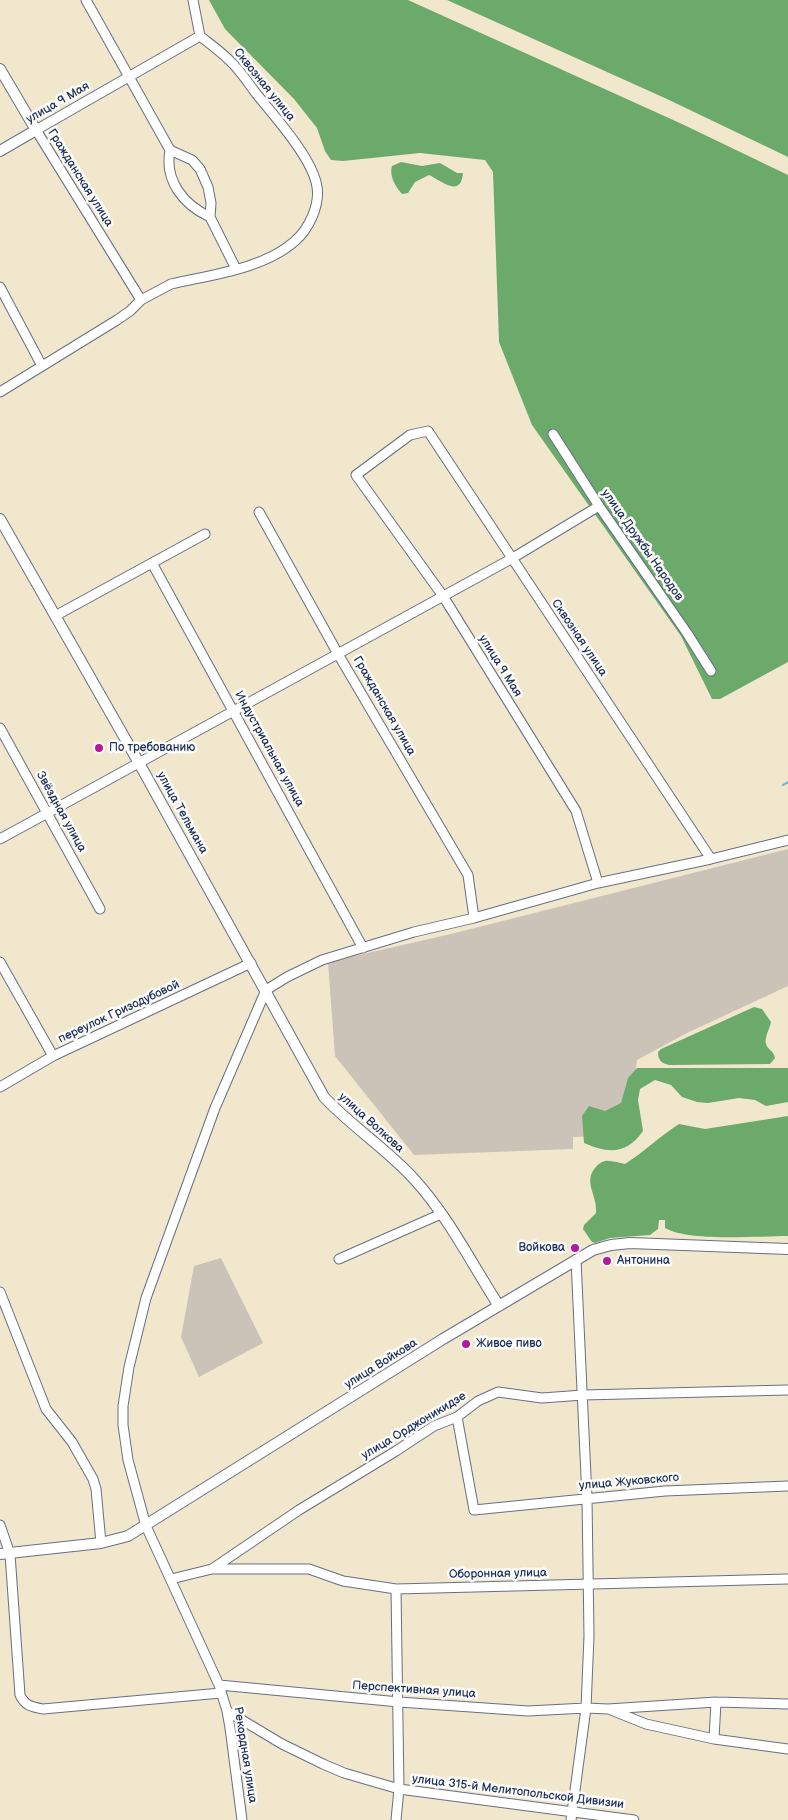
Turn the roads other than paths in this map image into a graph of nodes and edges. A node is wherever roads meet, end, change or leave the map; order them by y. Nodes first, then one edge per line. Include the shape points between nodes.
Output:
1 (86, 0) edge
2 (193, 0) edge
3 (200, 36) junction
4 (0, 69) edge
5 (129, 76) junction
6 (36, 130) junction
7 (170, 150) junction
8 (0, 151) edge
9 (210, 217) junction
10 (236, 268) junction
11 (0, 287) edge
12 (141, 300) junction
13 (42, 366) junction
14 (0, 392) edge
15 (428, 431) joint
16 (553, 434) dead end
17 (599, 506) junction
18 (259, 512) dead end
19 (0, 518) edge
20 (205, 534) dead end
21 (511, 559) junction
22 (152, 563) junction
23 (443, 596) junction
24 (55, 616) junction
25 (338, 654) junction
26 (711, 671) dead end
27 (234, 711) junction
28 (0, 728) edge
29 (139, 763) junction
30 (47, 814) junction
31 (0, 839) edge
32 (788, 840) edge
33 (711, 859) junction
34 (598, 883) junction
35 (100, 909) dead end
36 (474, 918) junction
37 (363, 948) junction
38 (0, 962) edge
39 (251, 963) junction
40 (266, 990) junction
41 (53, 1056) junction
42 (0, 1087) edge
43 (441, 1214) junction
44 (788, 1249) edge
45 (339, 1260) dead end
46 (576, 1260) junction
47 (0, 1292) edge
48 (499, 1306) junction
49 (788, 1390) edge
50 (583, 1395) junction
51 (457, 1417) junction
52 (788, 1486) edge
53 (587, 1498) junction
54 (0, 1525) edge
55 (146, 1526) junction
56 (101, 1543) junction
57 (5, 1554) edge
58 (212, 1569) junction
59 (171, 1579) junction
60 (788, 1579) edge
61 (588, 1584) junction
62 (396, 1588) junction
63 (220, 1689) junction
64 (399, 1702) junction
65 (716, 1702) junction
66 (788, 1704) edge
67 (586, 1708) junction
68 (608, 1709) junction
69 (227, 1711) junction
70 (714, 1739) junction
71 (788, 1749) edge
72 (399, 1789) junction
73 (572, 1816) edge
74 (242, 1820) edge
75 (396, 1820) edge
76 (634, 1820) edge

1 - 5 street
2 - 3 street
3 - 5 street, улица 9 Мая
3 - 10 street, Сквозная улица via 231,61 289,136 308,164 317,188 312,215 296,241 258,262
4 - 6 street, Гражданская улица
5 - 6 street, улица 9 Мая
5 - 7 street
6 - 8 street, улица 9 Мая
6 - 12 street, Гражданская улица
7 - 9 street via 168,165 176,189 194,208
7 - 9 street via 192,160 200,169 208,187
9 - 10 street
10 - 12 street via 170,284
11 - 13 street
12 - 13 street via 117,320
13 - 14 street
15 - 21 street, Сквозная улица
15 - 23 street, улица 9 Мая via 410,435 356,475
16 - 17 street, улица Дружбы Народов
17 - 21 street
17 - 26 street, улица Дружбы Народов
18 - 25 street, Гражданская улица
19 - 24 street, улица Тельмана
20 - 22 street
21 - 23 street
21 - 33 street, Сквозная улица
22 - 24 street
22 - 27 street, Индустриальная улица
23 - 25 street
23 - 34 street, улица 9 Мая via 576,811
24 - 29 street, улица Тельмана
25 - 27 street
25 - 36 street, Гражданская улица via 468,875
27 - 29 street
27 - 37 street, Индустриальная улица
28 - 30 street, Звёздная улица
29 - 30 street
29 - 39 street, улица Тельмана
30 - 31 street
30 - 35 street, Звёздная улица
32 - 33 street
33 - 34 street
34 - 36 street
36 - 37 street
37 - 40 street via 313,964
38 - 41 street
39 - 40 street, улица Тельмана
39 - 41 street, переулок Гризодубовой
40 - 43 street, улица Волкова via 324,1097 340,1115 414,1179
40 - 55 street, Рекордная улица via 215,1108 146,1298 128,1367 123,1425 128,1460
41 - 42 street, переулок Гризодубовой
43 - 45 street
43 - 48 street, улица Волкова
44 - 46 street, улица Войкова via 630,1243 593,1250
46 - 48 street, улица Войкова
46 - 50 street
47 - 56 street via 46,1409 72,1442 93,1479
48 - 55 street, улица Войкова
49 - 50 street, улица Орджоникидзе
50 - 51 street, улица Орджоникидзе via 542,1398 498,1392 478,1400
50 - 53 street
51 - 53 street, улица Жуковского via 474,1510
51 - 58 street, улица Орджоникидзе via 434,1426
52 - 53 street, улица Жуковского
53 - 61 street
54 - 57 street
55 - 56 street, улица Войкова via 128,1536
55 - 59 street, Рекордная улица
56 - 57 street, улица Войкова
57 - 63 street, Перспективная улица via 20,1695 30,1707 43,1709
58 - 59 street, улица Орджоникидзе
58 - 62 street, Оборонная улица via 309,1569 343,1581
59 - 63 street, Рекордная улица
60 - 61 street, Оборонная улица
61 - 62 street, Оборонная улица
61 - 67 street
62 - 64 street
63 - 64 street, Перспективная улица
63 - 69 street, Рекордная улица
64 - 67 street, Перспективная улица via 528,1711
64 - 72 street
65 - 66 street, Перспективная улица
65 - 68 street, Перспективная улица
65 - 70 street
67 - 68 street, Перспективная улица
67 - 73 street
68 - 70 street, Перспективная улица via 646,1724
69 - 72 street, улица 315-й Мелитопольской Дивизии via 323,1764
69 - 74 street, Рекордная улица
70 - 71 street, Перспективная улица
72 - 73 street, улица 315-й Мелитопольской Дивизии
72 - 75 street
73 - 76 street, улица 315-й Мелитопольской Дивизии

